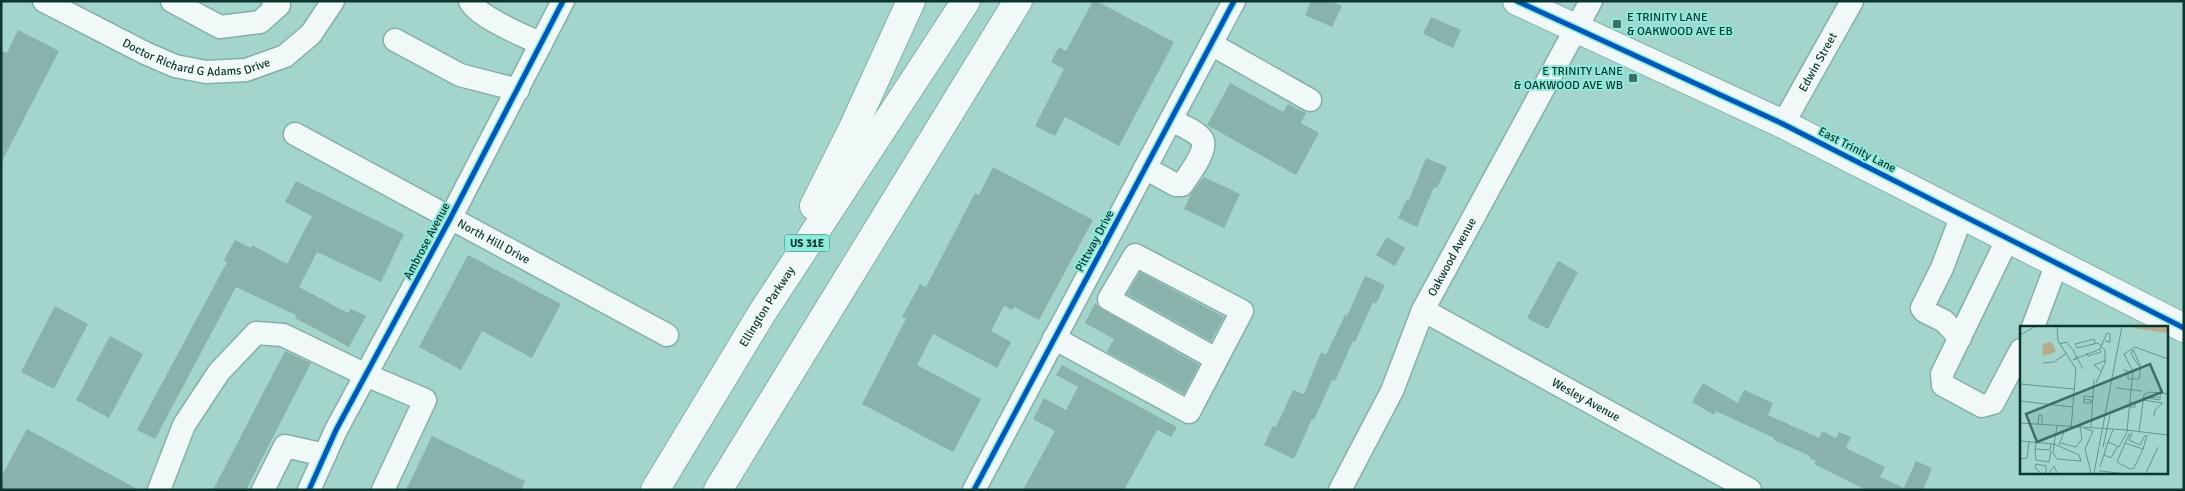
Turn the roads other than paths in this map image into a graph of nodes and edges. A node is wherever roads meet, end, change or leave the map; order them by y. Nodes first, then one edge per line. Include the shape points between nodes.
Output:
1 (44, 1) edge
2 (172, 1) edge
3 (273, 1) edge
4 (333, 1) edge
5 (470, 1) edge
6 (563, 1) edge
7 (911, 1) edge
8 (966, 1) edge
9 (1018, 1) edge
10 (1234, 1) edge
11 (1517, 1) edge
12 (1591, 1) edge
13 (1852, 1) edge
14 (1575, 29) junction
15 (395, 40) dead end
16 (541, 44) junction
17 (1211, 44) junction
18 (518, 90) junction
19 (1310, 100) dead end
20 (1171, 120) junction
21 (1783, 124) junction
22 (295, 134) dead end
23 (1145, 168) junction
24 (1962, 215) junction
25 (451, 217) junction
26 (2008, 238) junction
27 (2057, 263) junction
28 (1423, 310) junction
29 (762, 313) junction
30 (2033, 326) edge
31 (2184, 328) edge
32 (667, 335) dead end
33 (1054, 338) junction
34 (1960, 338) junction
35 (2020, 352) edge
36 (1216, 359) junction
37 (366, 375) junction
38 (324, 455) junction
39 (159, 490) edge
40 (263, 490) edge
41 (309, 490) edge
42 (383, 490) edge
43 (655, 490) edge
44 (718, 490) edge
45 (974, 490) edge
46 (1340, 490) edge
47 (1750, 490) edge

1 - 4 street, Doctor Richard G Adams Drive via 145,53 175,66 206,72 246,70 285,56 311,34
2 - 3 street via 220,27 260,22 279,5
5 - 16 street via 490,18
6 - 16 street, Ambrose Avenue
7 - 29 main road
8 - 29 main road, Ellington Parkway / US 31E
9 - 44 main road
10 - 17 street, Pittway Drive
11 - 14 main road, East Trinity Lane
12 - 14 street, Oakwood Avenue
13 - 21 street, Edwin Street
14 - 21 main road, East Trinity Lane
14 - 28 street, Oakwood Avenue
15 - 18 street via 460,75
16 - 18 street, Ambrose Avenue
17 - 19 street
17 - 20 street, Pittway Drive
18 - 25 street, Ambrose Avenue
20 - 23 street, Pittway Drive
20 - 23 street via 1203,140 1204,147 1194,166 1182,185 1176,185
21 - 24 main road, East Trinity Lane
22 - 25 street, North Hill Drive
23 - 33 street, Pittway Drive
24 - 26 main road, East Trinity Lane
24 - 34 street via 1942,268 1922,308 1944,321
25 - 32 street, North Hill Drive
25 - 37 street, Ambrose Avenue
26 - 27 main road, East Trinity Lane
26 - 34 street
27 - 30 street
27 - 31 main road, East Trinity Lane
28 - 46 street, Oakwood Avenue via 1392,391
28 - 47 street, Wesley Avenue
29 - 43 main road, Ellington Parkway / US 31E
33 - 36 street via 1189,412
33 - 45 street, Pittway Drive
34 - 35 street via 1942,374 1943,385 1982,406 1994,403
36 - 36 street via 1242,311 1135,255 1109,300
37 - 38 street, Ambrose Avenue
37 - 39 street via 283,335 256,333 219,372 184,425
37 - 42 street via 425,400
38 - 40 street via 285,446
38 - 41 street, Ambrose Avenue

